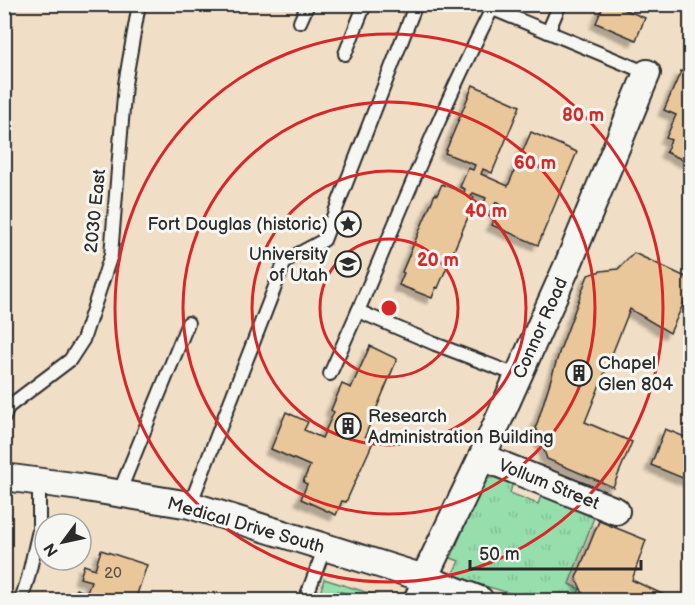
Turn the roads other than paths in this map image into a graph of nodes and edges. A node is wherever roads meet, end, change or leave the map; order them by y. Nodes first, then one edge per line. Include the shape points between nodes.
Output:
1 (139, 4) edge
2 (308, 4) edge
3 (365, 4) edge
4 (416, 4) edge
5 (560, 4) edge
6 (487, 7) edge
7 (300, 22) dead end
8 (548, 32) junction
9 (345, 54) dead end
10 (647, 73) joint
11 (358, 311) junction
12 (188, 323) dead end
13 (330, 374) dead end
14 (519, 376) junction
15 (4, 418) edge
16 (482, 457) junction
17 (4, 477) edge
18 (39, 481) junction
19 (119, 493) junction
20 (190, 505) junction
21 (616, 511) dead end
22 (325, 547) junction
23 (419, 589) edge
24 (21, 600) edge
25 (305, 600) edge
26 (480, 600) edge

1 - 15 lane, 2030 East via 125,84 108,265 83,340 70,360 8,407
2 - 7 lane
3 - 9 lane
4 - 20 lane via 324,240 285,261
5 - 8 lane
6 - 8 lane
6 - 11 lane
8 - 10 lane
10 - 14 street, Connor Road
11 - 13 lane
11 - 14 lane
12 - 19 lane
14 - 16 street, Connor Road
16 - 21 street, Vollum Street
16 - 23 street, Connor Road
17 - 18 street, Medical Drive South
18 - 19 street, Medical Drive South
18 - 24 lane via 39,530
19 - 20 street, Medical Drive South
20 - 22 street, Medical Drive South
22 - 23 street, Medical Drive South
22 - 25 lane
23 - 26 street, Medical Drive South

